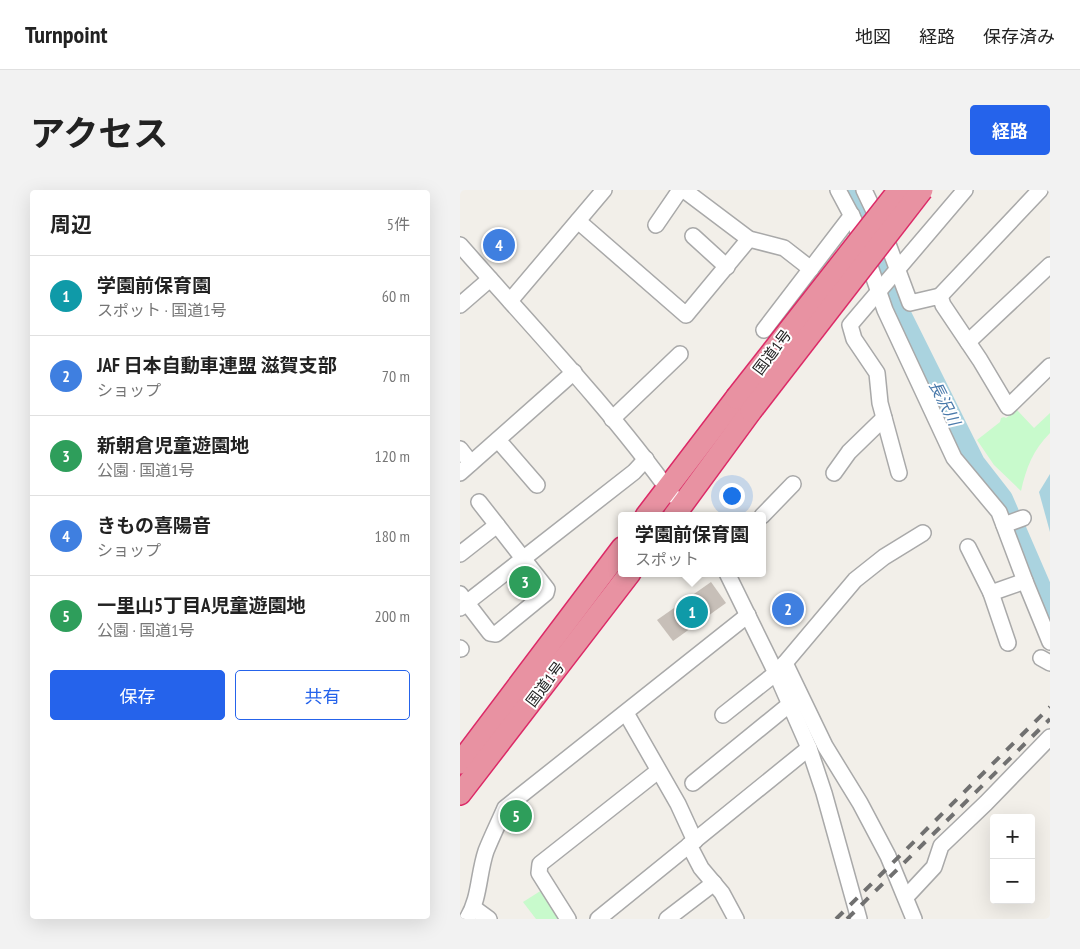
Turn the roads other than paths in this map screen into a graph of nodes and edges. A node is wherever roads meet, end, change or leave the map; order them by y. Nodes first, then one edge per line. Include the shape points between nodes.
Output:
1 (604, 190) edge
2 (680, 190) edge
3 (684, 190) edge
4 (838, 190) edge
5 (864, 190) edge
6 (899, 190) edge
7 (922, 190) edge
8 (965, 190) edge
9 (1040, 190) edge
10 (852, 215) junction
11 (578, 221) junction
12 (656, 225) dead end
13 (693, 236) dead end
14 (750, 239) junction
15 (462, 250) edge
16 (1050, 264) edge
17 (727, 266) junction
18 (898, 268) junction
19 (811, 269) junction
20 (490, 279) junction
21 (878, 291) junction
22 (940, 296) junction
23 (510, 301) junction
24 (460, 305) edge
25 (764, 330) dead end
26 (968, 342) junction
27 (680, 354) dead end
28 (1050, 366) edge
29 (574, 372) junction
30 (744, 405) junction
31 (884, 418) junction
32 (612, 419) junction
33 (498, 440) junction
34 (460, 449) edge
35 (646, 459) junction
36 (466, 468) edge
37 (899, 473) dead end
38 (834, 474) dead end
39 (793, 484) dead end
40 (537, 485) dead end
41 (667, 489) junction
42 (479, 502) dead end
43 (649, 512) edge
44 (679, 512) edge
45 (681, 512) edge
46 (766, 512) edge
47 (1022, 518) dead end
48 (1005, 524) junction
49 (497, 525) junction
50 (922, 533) dead end
51 (968, 547) dead end
52 (618, 553) edge
53 (460, 554) edge
54 (524, 559) junction
55 (627, 577) edge
56 (728, 577) edge
57 (1025, 581) junction
58 (991, 593) junction
59 (462, 602) edge
60 (748, 615) junction
61 (1050, 642) edge
62 (1008, 644) dead end
63 (780, 668) junction
64 (790, 704) junction
65 (626, 713) junction
66 (724, 715) dead end
67 (1050, 737) edge
68 (809, 748) junction
69 (460, 763) edge
70 (658, 771) junction
71 (693, 783) dead end
72 (460, 794) edge
73 (692, 843) junction
74 (714, 883) junction
75 (906, 898) junction
76 (470, 913) edge
77 (489, 919) edge
78 (568, 919) edge
79 (598, 919) edge
80 (667, 919) edge
81 (736, 919) edge
82 (859, 919) edge
83 (914, 919) edge

1 - 11 street
2 - 12 street
3 - 14 street
4 - 10 street
5 - 18 street
6 - 30 highway, 国道1号, bridge
7 - 30 highway, 国道1号, bridge
8 - 18 street
9 - 22 street
10 - 19 street
10 - 21 street
11 - 17 street via 686,315
11 - 23 street
13 - 17 street
14 - 17 street
14 - 19 street via 784,248
15 - 20 street
16 - 26 street
18 - 21 street
18 - 22 street via 910,303
19 - 25 street
20 - 23 street
20 - 24 street
21 - 31 street via 850,325 854,339 878,373
21 - 48 street via 954,458 999,512
22 - 26 street
23 - 29 street
26 - 28 street via 1008,407
27 - 32 street
29 - 32 street
29 - 33 street
30 - 41 highway, 国道1号
30 - 45 highway, 国道1号
31 - 37 street
31 - 38 street via 849,452
32 - 35 street
33 - 36 street
33 - 40 street
34 - 36 street
35 - 41 street
35 - 54 street
39 - 46 street
41 - 43 highway, 国道1号
41 - 44 street
42 - 49 street
47 - 48 street
48 - 57 street
49 - 53 street
49 - 54 street
50 - 63 street via 855,580
51 - 58 street
52 - 69 highway, 国道1号
54 - 59 street
54 - 59 street via 547,588 546,593 496,634 490,633
55 - 72 highway, 国道1号
56 - 60 street
57 - 58 street
57 - 61 street
58 - 62 street
60 - 63 street
60 - 65 street
63 - 64 street
63 - 66 street
63 - 75 street via 860,803
64 - 68 street
64 - 71 street
65 - 70 street
65 - 76 street via 506,808 486,851
67 - 75 street via 941,846 934,867
68 - 73 street
68 - 82 street
70 - 73 street via 678,804
70 - 78 street via 540,864 539,873
73 - 74 street via 700,868
73 - 79 street
74 - 80 street
74 - 81 street
75 - 83 street
76 - 77 street

